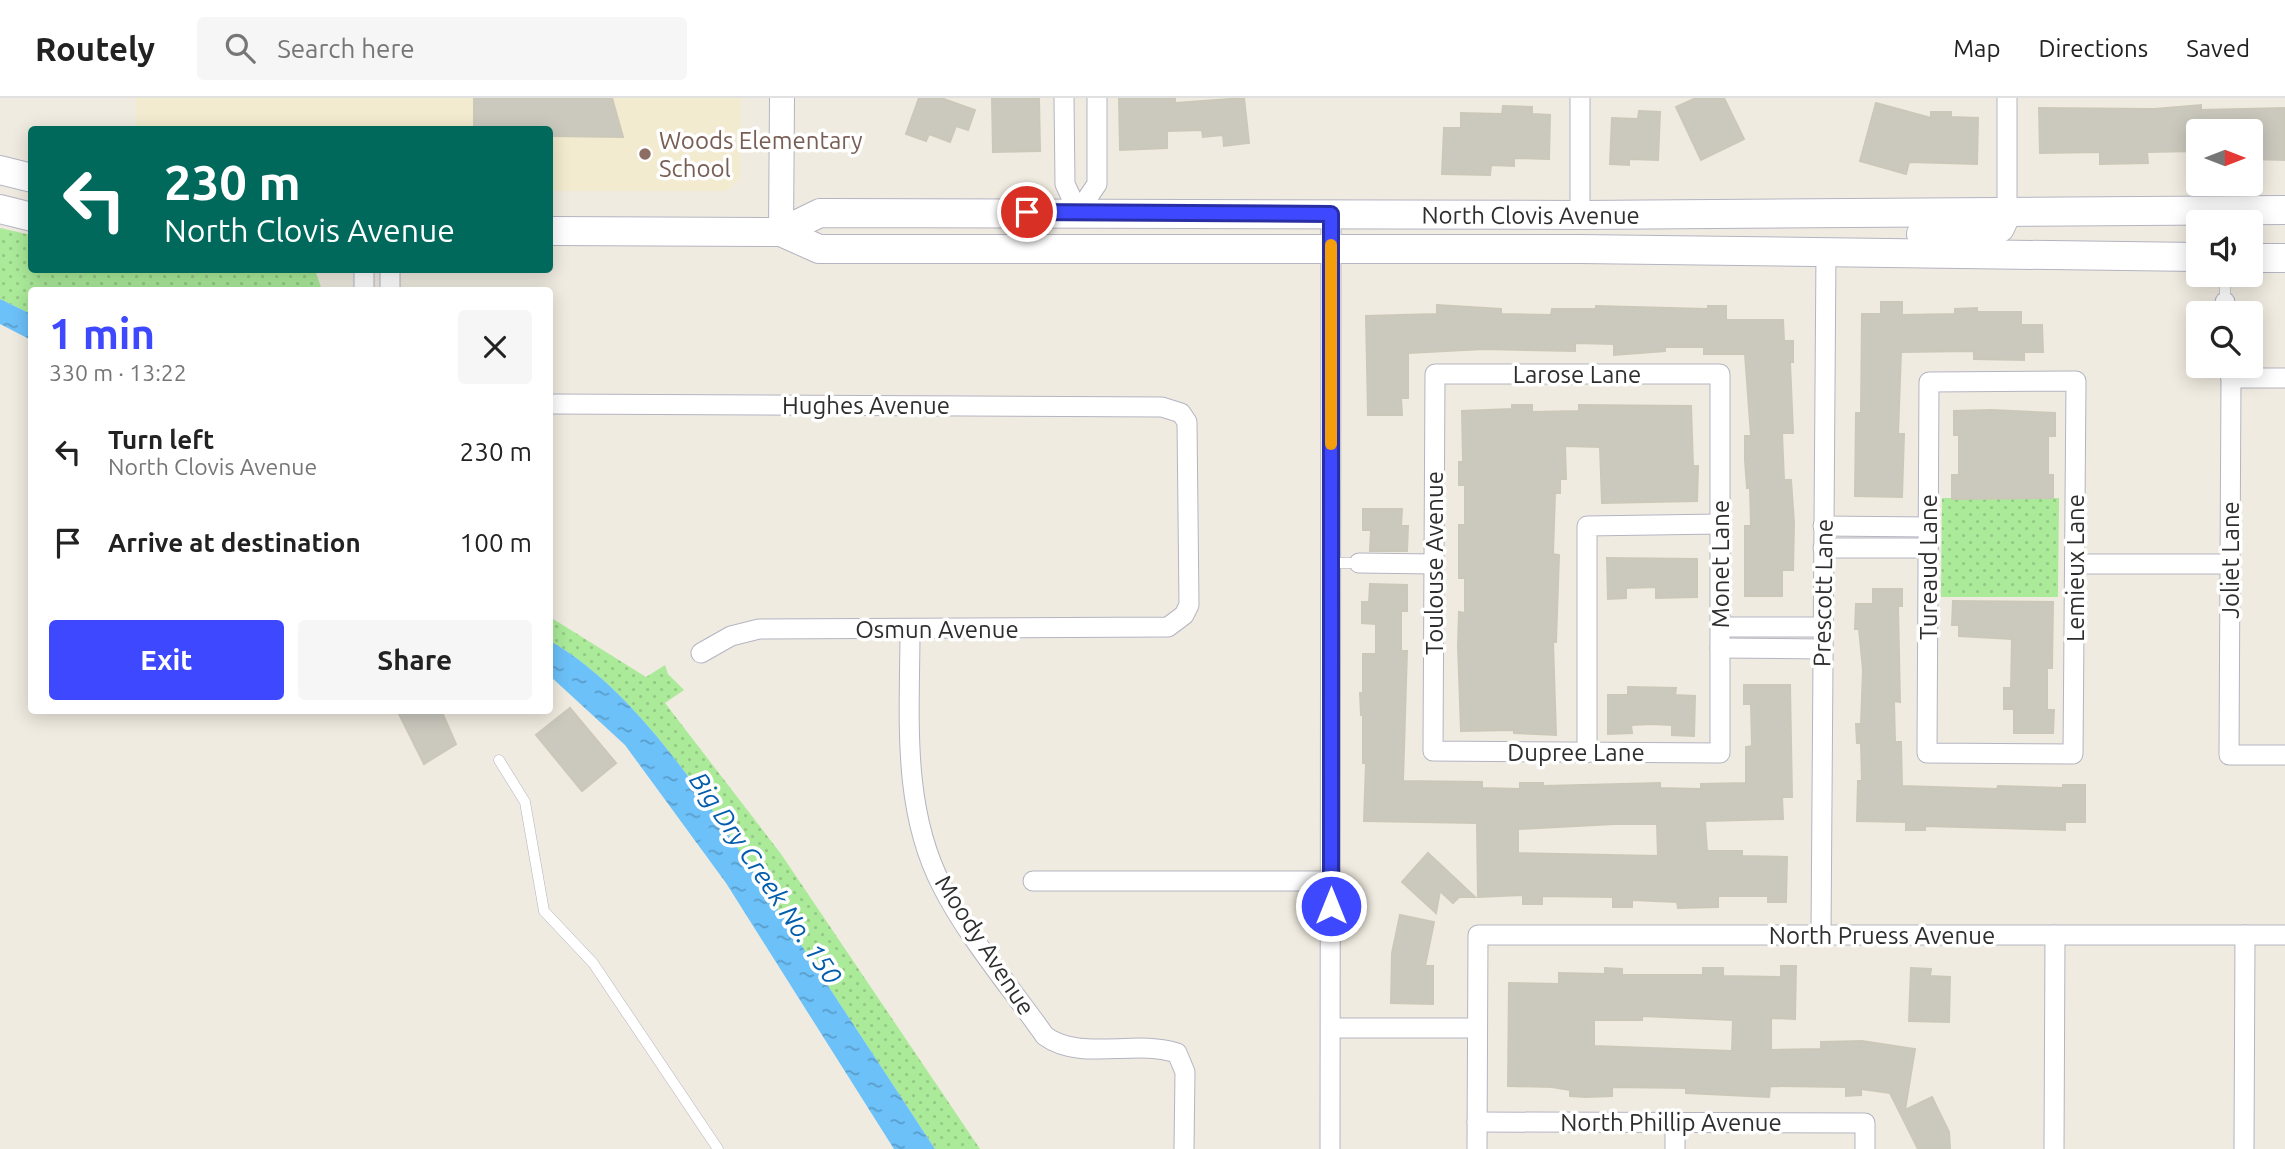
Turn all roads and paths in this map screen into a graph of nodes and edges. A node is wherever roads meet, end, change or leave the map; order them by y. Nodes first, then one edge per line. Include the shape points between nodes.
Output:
1 (782, 98) edge
2 (1064, 98) edge
3 (1097, 98) edge
4 (1580, 98) edge
5 (2007, 98) edge
6 (0, 170) edge
7 (28, 177) edge
8 (0, 209) edge
9 (2285, 210) edge
10 (1078, 212) junction
11 (2007, 213) junction
12 (1331, 214) junction
13 (1580, 215) junction
14 (28, 216) edge
15 (553, 230) edge
16 (781, 232) junction
17 (1078, 249) junction
18 (1331, 250) junction
19 (1826, 251) junction
20 (2186, 257) edge
21 (2263, 258) edge
22 (2285, 258) edge
23 (1435, 374) joint
24 (1720, 374) joint
25 (2263, 376) edge
26 (2229, 378) edge
27 (2285, 378) edge
28 (1929, 382) joint
29 (553, 404) edge
30 (1720, 524) junction
31 (1823, 526) junction
32 (1928, 527) junction
33 (1823, 548) junction
34 (1928, 548) junction
35 (1331, 563) junction
36 (1359, 563) joint
37 (1434, 564) junction
38 (2075, 564) junction
39 (2230, 564) junction
40 (1177, 622) joint
41 (1720, 626) junction
42 (1822, 627) junction
43 (910, 629) junction
44 (1720, 648) junction
45 (1822, 649) junction
46 (701, 653) dead end
47 (1433, 751) joint
48 (1587, 752) junction
49 (1720, 753) joint
50 (2073, 754) joint
51 (2285, 755) edge
52 (499, 760) dead end
53 (1033, 881) dead end
54 (1331, 881) junction
55 (1821, 935) junction
56 (2055, 935) junction
57 (2245, 935) junction
58 (2285, 935) edge
59 (1331, 1028) junction
60 (1477, 1028) junction
61 (1477, 1122) junction
62 (1675, 1123) junction
63 (718, 1149) edge
64 (1184, 1149) edge
65 (1330, 1149) edge
66 (1477, 1149) edge
67 (1675, 1149) edge
68 (1865, 1149) edge
69 (2054, 1149) edge
70 (2244, 1149) edge

1 - 16 street
2 - 10 street via 1065,184
3 - 10 street via 1097,184
4 - 13 street
5 - 11 street
6 - 7 main road
8 - 14 main road
9 - 11 main road, North Clovis Avenue
10 - 12 main road, North Clovis Avenue
10 - 16 main road, North Clovis Avenue via 820,213
10 - 17 street
11 - 13 main road, North Clovis Avenue
11 - 19 main road via 2000,228 1983,234 1844,235
12 - 13 main road, North Clovis Avenue
12 - 18 street
15 - 16 main road, North Clovis Avenue
16 - 17 main road, North Clovis Avenue via 819,249
17 - 18 main road, North Clovis Avenue
18 - 19 main road, North Clovis Avenue
18 - 35 street
19 - 20 main road, North Clovis Avenue
19 - 31 street, Prescott Lane
21 - 22 main road
23 - 24 street, Larose Lane
23 - 37 street, Toulouse Avenue
24 - 30 street, Monet Lane
25 - 27 street
26 - 39 street, Joliet Lane
28 - 32 street, Tureaud Lane
28 - 38 street, Lemieux Lane via 2076,381
29 - 40 street, Hughes Avenue via 1162,407 1181,414 1190,433 1189,605
30 - 41 street, Monet Lane
30 - 48 street via 1587,526
31 - 32 street
31 - 33 street, Prescott Lane
32 - 34 street, Tureaud Lane
33 - 34 street
33 - 42 street, Prescott Lane
34 - 50 street, Tureaud Lane via 1927,753
35 - 36 lane
35 - 54 street
36 - 37 street
37 - 47 street, Toulouse Avenue
38 - 39 street
38 - 50 street, Lemieux Lane
39 - 51 street, Joliet Lane via 2229,755
40 - 43 street, Osmun Avenue via 1156,629
41 - 42 street
41 - 44 street, Monet Lane
42 - 45 street, Prescott Lane
43 - 46 street, Osmun Avenue via 759,629 731,636
43 - 64 street, Moody Avenue via 909,757 920,825 931,860 956,910 1045,1036 1057,1045 1157,1046 1177,1053 1185,1072
44 - 45 street
44 - 49 street, Monet Lane
45 - 55 street, Prescott Lane
47 - 48 street, Dupree Lane
48 - 49 street, Dupree Lane
52 - 63 lane via 525,802 544,911 593,962
53 - 54 street
54 - 59 street
55 - 56 street, North Pruess Avenue
55 - 60 street, North Pruess Avenue via 1478,935
56 - 57 street, North Pruess Avenue
56 - 69 street
57 - 58 street, North Pruess Avenue
57 - 70 street
59 - 60 street
59 - 65 street
60 - 61 street
61 - 62 street, North Phillip Avenue
61 - 66 street
62 - 67 street
62 - 68 street, North Phillip Avenue via 1865,1123

